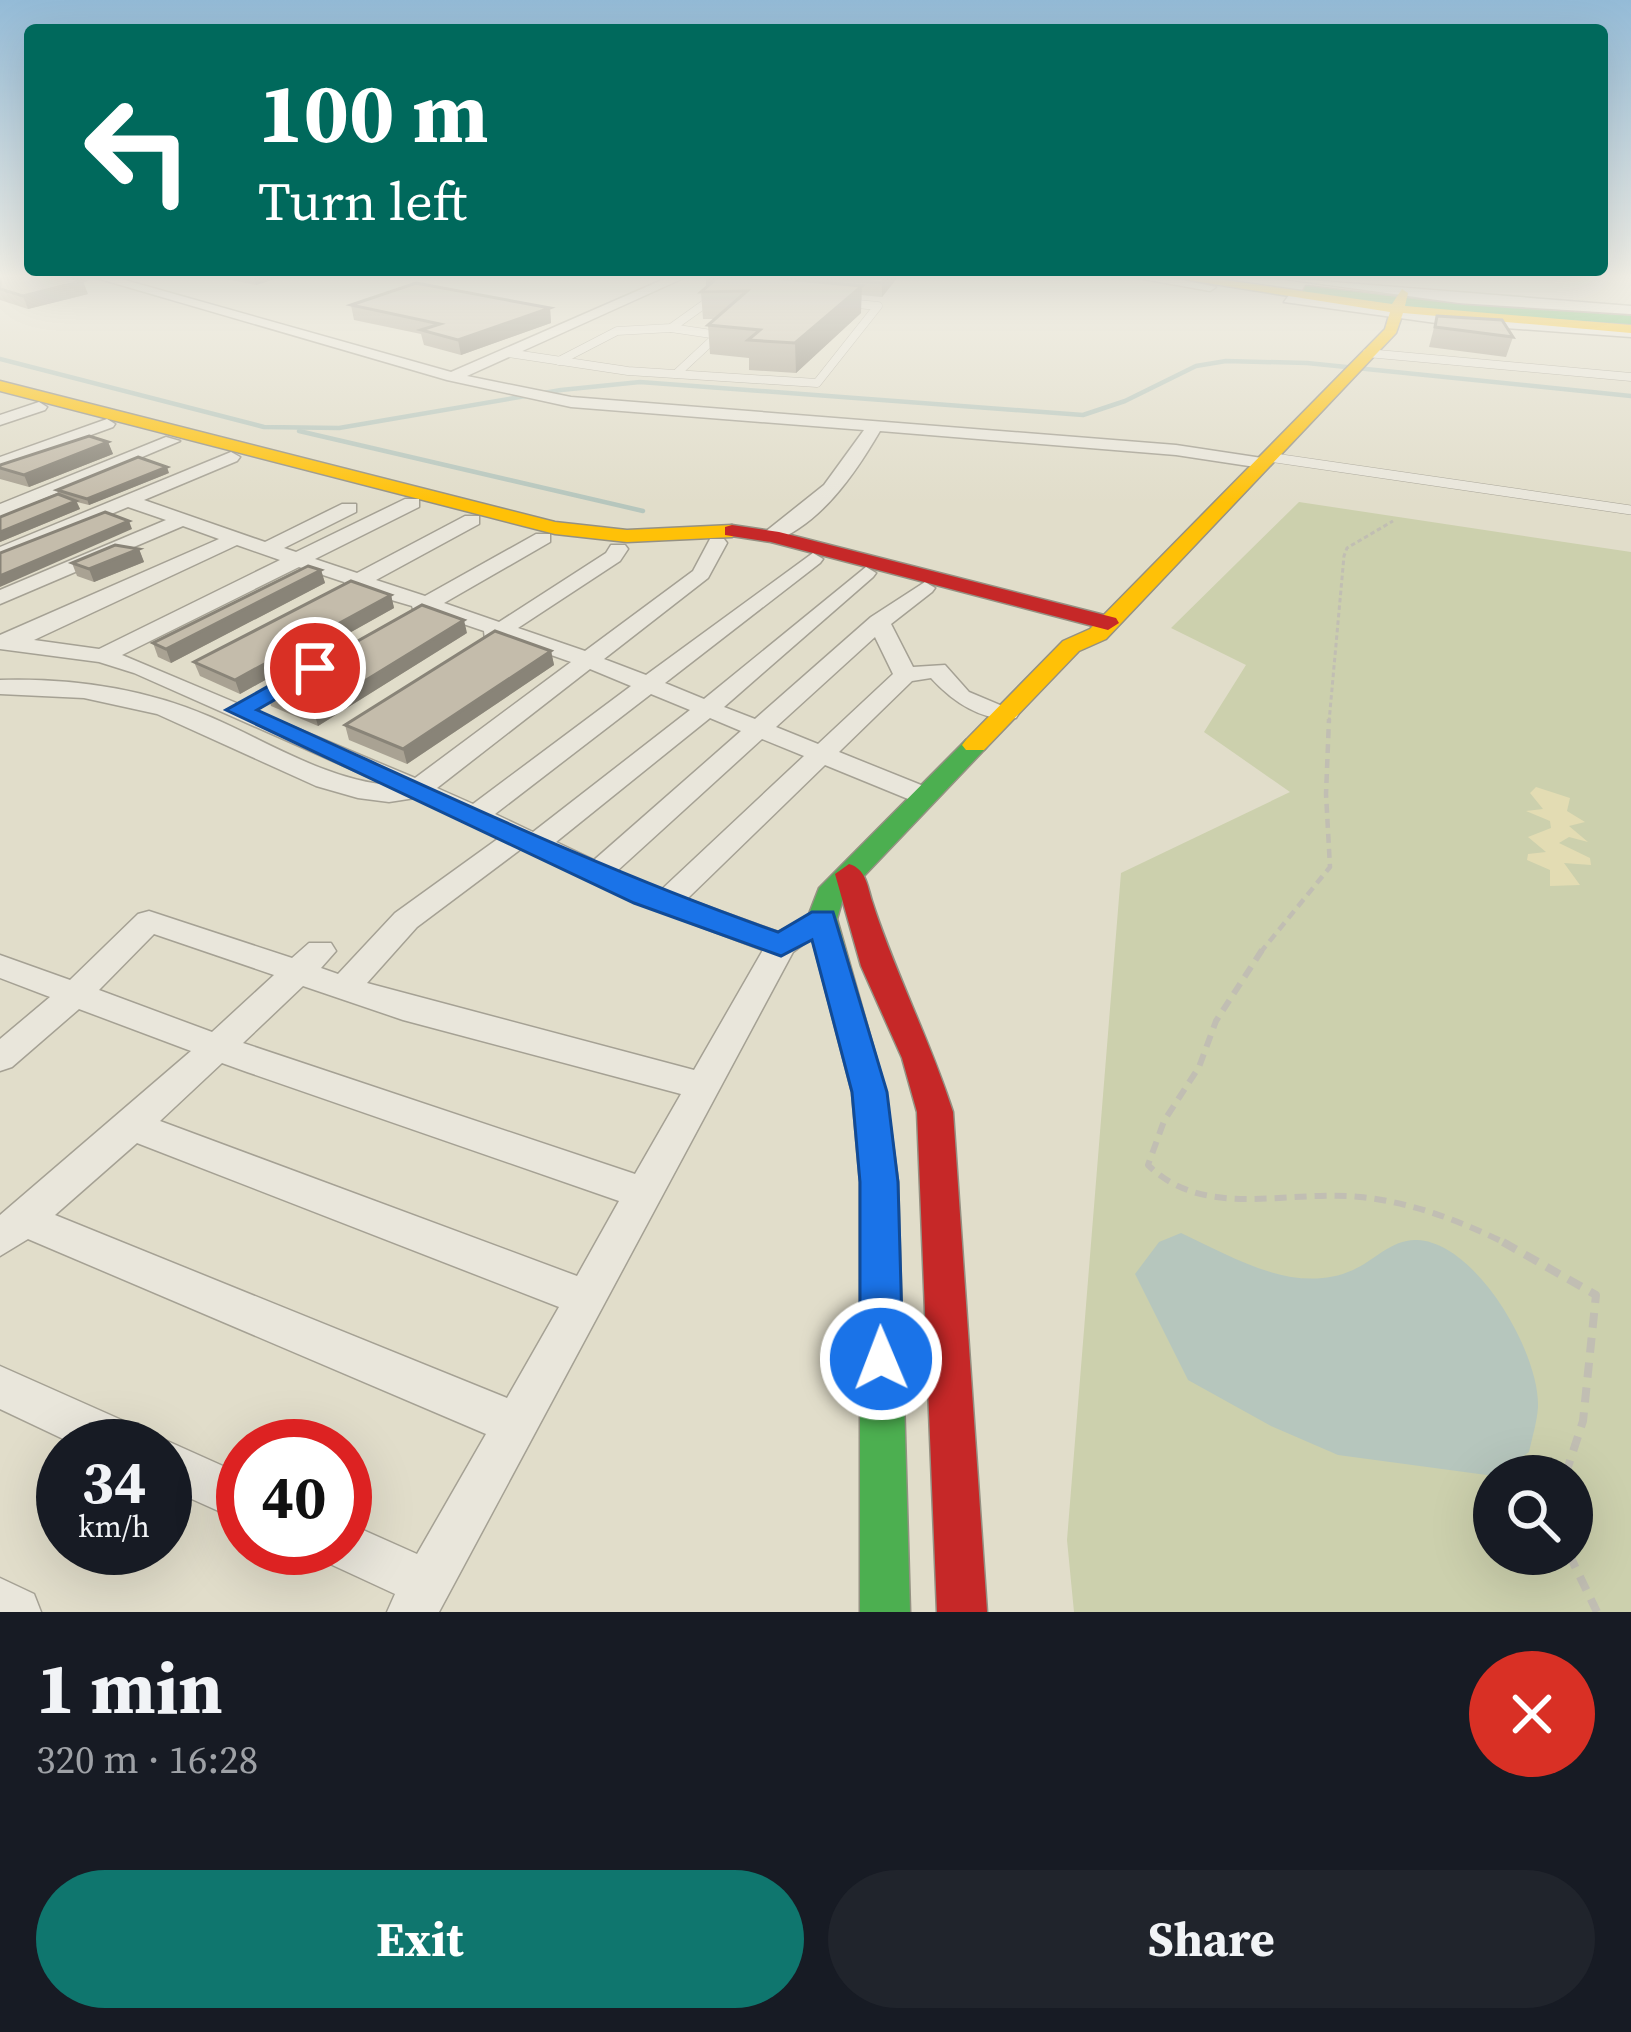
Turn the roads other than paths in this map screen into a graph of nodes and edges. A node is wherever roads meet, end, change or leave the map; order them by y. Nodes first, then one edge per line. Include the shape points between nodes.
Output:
1 (365, 352) edge
2 (576, 352) edge
3 (699, 352) edge
4 (841, 352) edge
5 (1362, 352) edge
6 (508, 353) joint
7 (559, 361) junction
8 (1346, 364) junction
9 (676, 374) junction
10 (1631, 376) edge
11 (452, 377) junction
12 (0, 386) edge
13 (0, 396) edge
14 (39, 406) junction
15 (0, 420) edge
16 (107, 424) junction
17 (874, 427) junction
18 (172, 442) junction
19 (231, 457) junction
20 (1256, 460) junction
21 (0, 463) edge
22 (420, 500) junction
23 (129, 501) junction
24 (349, 508) dead end
25 (1631, 510) edge
26 (0, 511) edge
27 (184, 519) junction
28 (472, 520) junction
29 (772, 536) junction
30 (239, 537) junction
31 (544, 538) junction
32 (717, 543) junction
33 (270, 547) junction
34 (618, 549) junction
35 (0, 554) edge
36 (300, 557) junction
37 (813, 559) junction
38 (866, 573) junction
39 (361, 579) junction
40 (925, 589) junction
41 (0, 598) edge
42 (322, 599) edge
43 (429, 603) junction
44 (879, 622) junction
45 (391, 625) edge
46 (503, 629) junction
47 (1087, 629) junction
48 (5, 643) edge
49 (465, 652) edge
50 (102, 656) junction
51 (585, 659) junction
52 (905, 675) junction
53 (652, 685) junction
54 (0, 687) edge
55 (708, 708) junction
56 (1007, 712) junction
57 (761, 730) junction
58 (819, 754) junction
59 (418, 789) junction
60 (922, 795) junction
61 (474, 817) junction
62 (525, 842) junction
63 (596, 874) junction
64 (849, 874) junction
65 (665, 903) junction
66 (822, 920) junction
67 (781, 945) junction
68 (309, 961) junction
69 (0, 966) edge
70 (345, 987) junction
71 (75, 994) junction
72 (214, 1047) junction
73 (0, 1058) edge
74 (703, 1086) junction
75 (133, 1126) junction
76 (644, 1192) junction
77 (11, 1229) edge
78 (586, 1298) junction
79 (0, 1387) edge
80 (69, 1419) edge
81 (516, 1424) junction
82 (372, 1565) edge
83 (420, 1598) edge
84 (0, 1603) edge
85 (16, 1612) edge
86 (885, 1612) edge
87 (962, 1612) edge

1 - 11 street
2 - 7 lane
3 - 9 lane
4 - 9 lane via 817,382
5 - 8 street
6 - 7 lane
6 - 11 street
7 - 9 lane
8 - 10 lane
8 - 20 street
11 - 17 street via 525,395
12 - 22 street
13 - 14 street
14 - 15 street
14 - 16 street
16 - 18 street
16 - 21 street
17 - 20 street
17 - 29 street via 846,476
18 - 19 street
18 - 26 street
19 - 22 street
19 - 23 street
20 - 25 lane
20 - 47 street
22 - 28 street
22 - 29 street via 627,536
22 - 36 street
23 - 27 street
23 - 35 street
24 - 33 street
27 - 30 street
27 - 41 street
28 - 31 street
28 - 39 street
29 - 47 street
30 - 33 street
30 - 48 street
31 - 34 street
31 - 43 street
32 - 34 street
32 - 37 street
32 - 51 street via 701,574
33 - 36 street
34 - 46 street
36 - 39 street
36 - 50 street
37 - 38 street
37 - 53 street
38 - 40 street
38 - 55 street
39 - 42 street
39 - 43 street
40 - 44 street
40 - 47 street
43 - 45 street
43 - 46 street
44 - 52 street
44 - 57 street
46 - 49 street
46 - 51 street
47 - 56 street
48 - 50 street
50 - 59 street via 177,674
51 - 53 street
51 - 59 street
52 - 56 street via 937,670 962,697
52 - 58 street
53 - 55 street
53 - 61 street
54 - 59 street via 53,686 166,709 360,789 397,796
55 - 57 street
55 - 62 street
56 - 60 street
57 - 58 street
57 - 63 street
58 - 60 street
58 - 65 street
59 - 61 street
60 - 64 street
61 - 62 street
62 - 63 street
62 - 70 street via 406,920
63 - 65 street
64 - 66 street via 829,895
64 - 87 street via 935,1112
65 - 67 street
66 - 67 street
66 - 86 street via 869,1092 879,1182
67 - 74 street
68 - 70 street
68 - 71 street via 149,920
68 - 72 street
69 - 71 street
70 - 74 street
71 - 72 street
71 - 73 street
72 - 75 street
72 - 76 street
74 - 76 street
75 - 77 street
75 - 78 street
76 - 78 street
77 - 81 street
78 - 81 street
79 - 80 street
81 - 83 street
82 - 83 street
84 - 85 street

